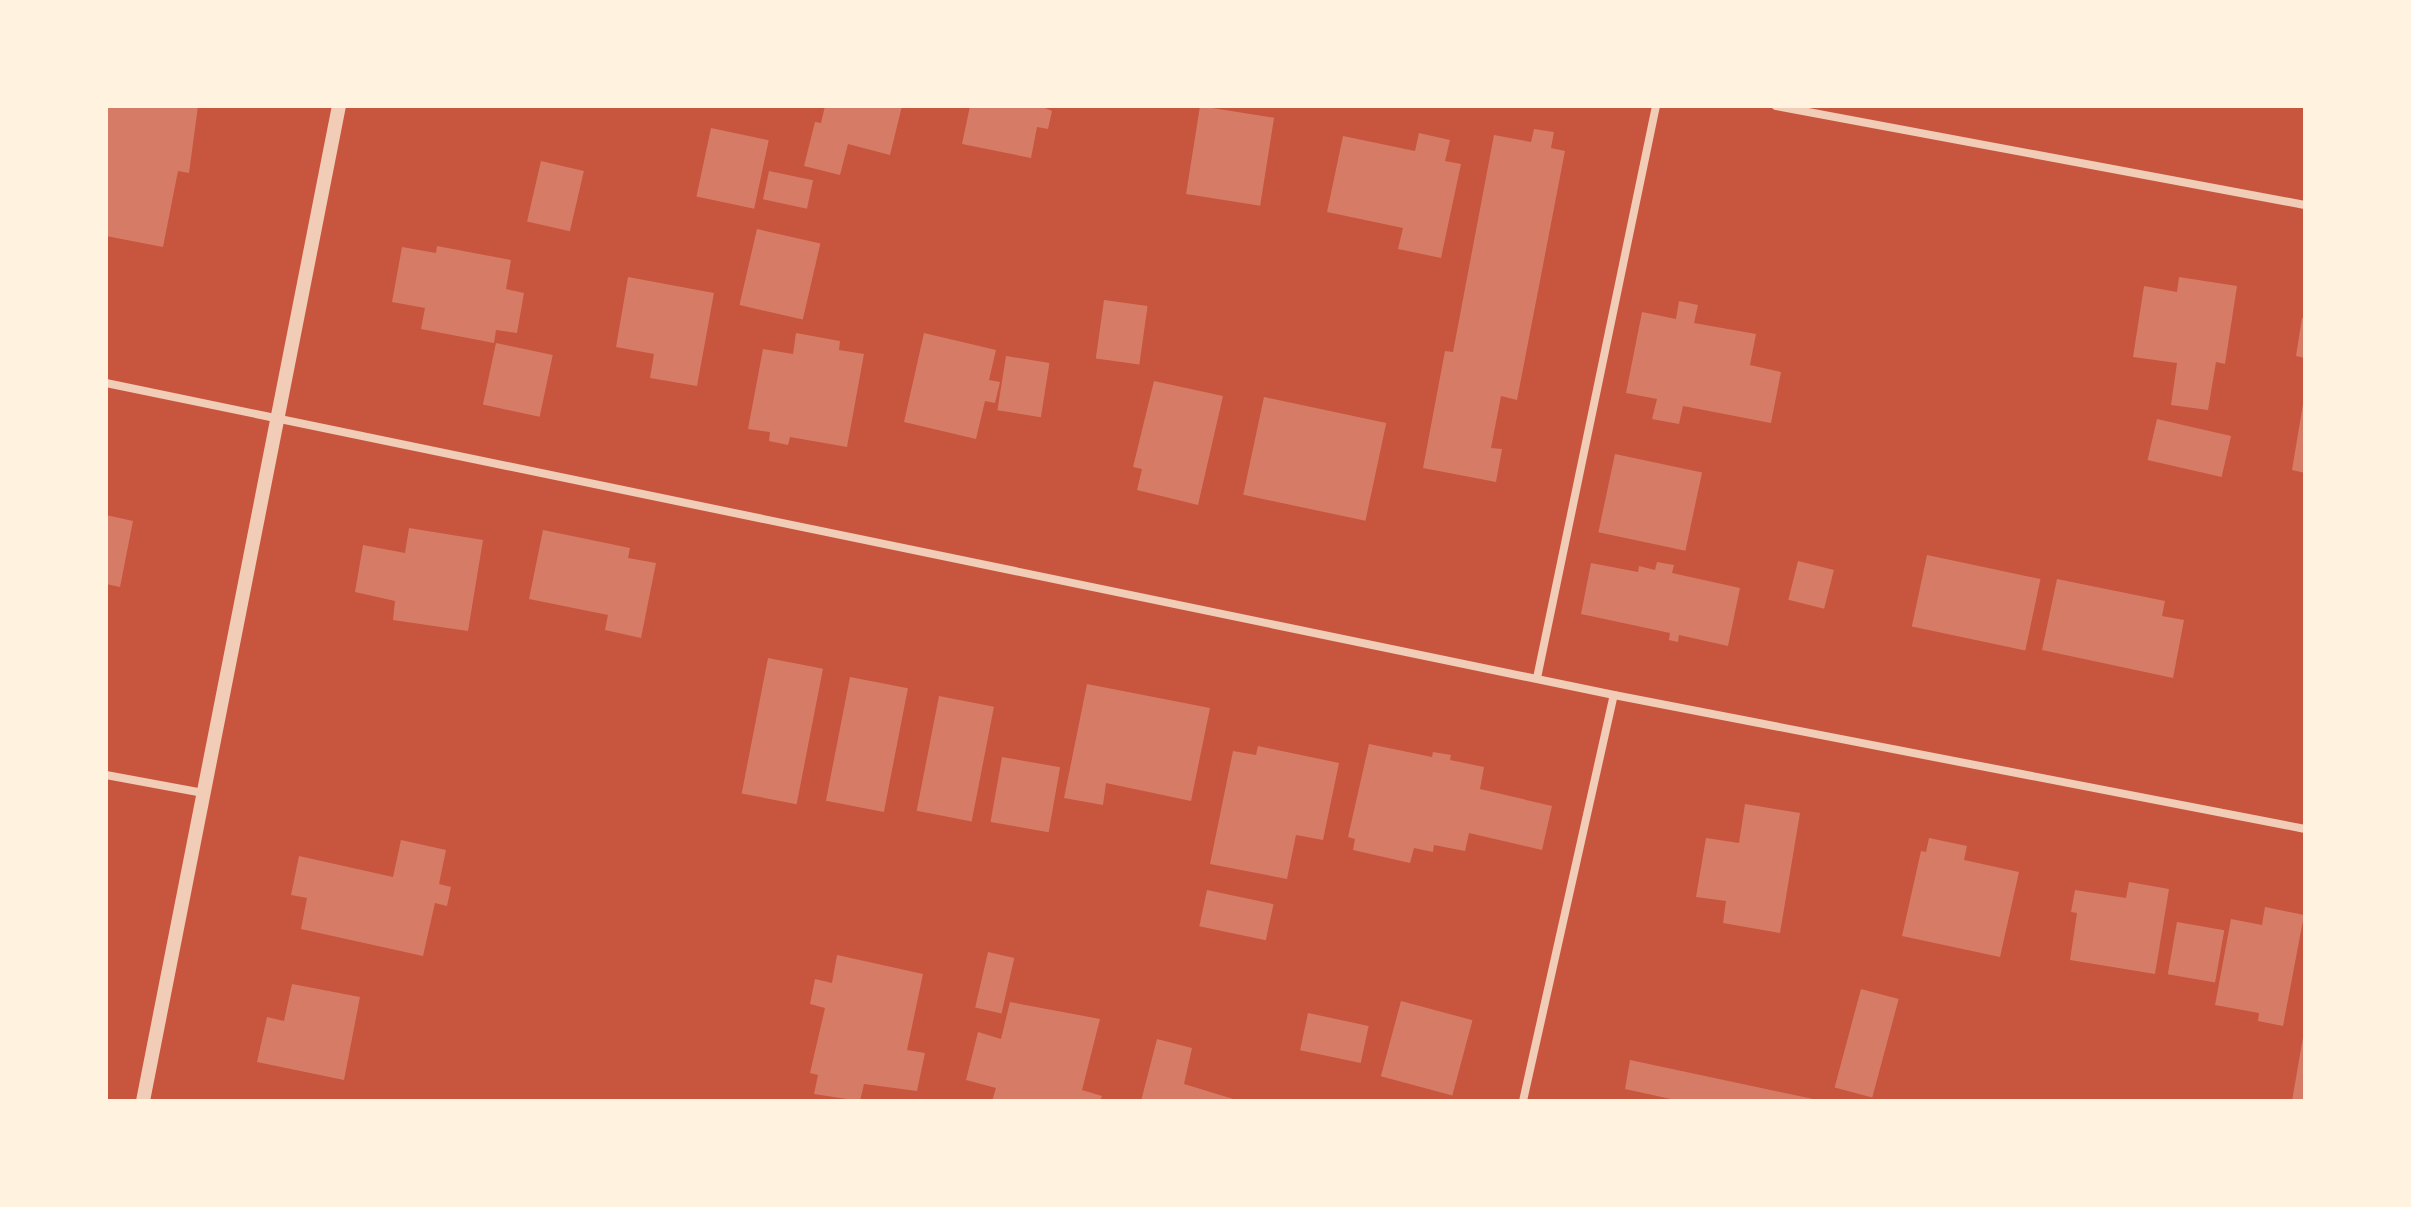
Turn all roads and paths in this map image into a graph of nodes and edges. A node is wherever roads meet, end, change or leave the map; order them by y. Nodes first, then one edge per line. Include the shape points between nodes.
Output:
1 (339, 106) edge
2 (1656, 106) edge
3 (1776, 106) edge
4 (2305, 205) edge
5 (106, 383) edge
6 (275, 417) junction
7 (1537, 678) junction
8 (1614, 695) junction
9 (106, 775) edge
10 (203, 793) junction
11 (2305, 829) edge
12 (143, 1101) edge
13 (1523, 1101) edge

1 - 6 street
2 - 7 street
3 - 4 street
5 - 6 street
6 - 7 street
6 - 10 street
7 - 8 street
8 - 11 street
8 - 13 street
9 - 10 street
10 - 12 street

